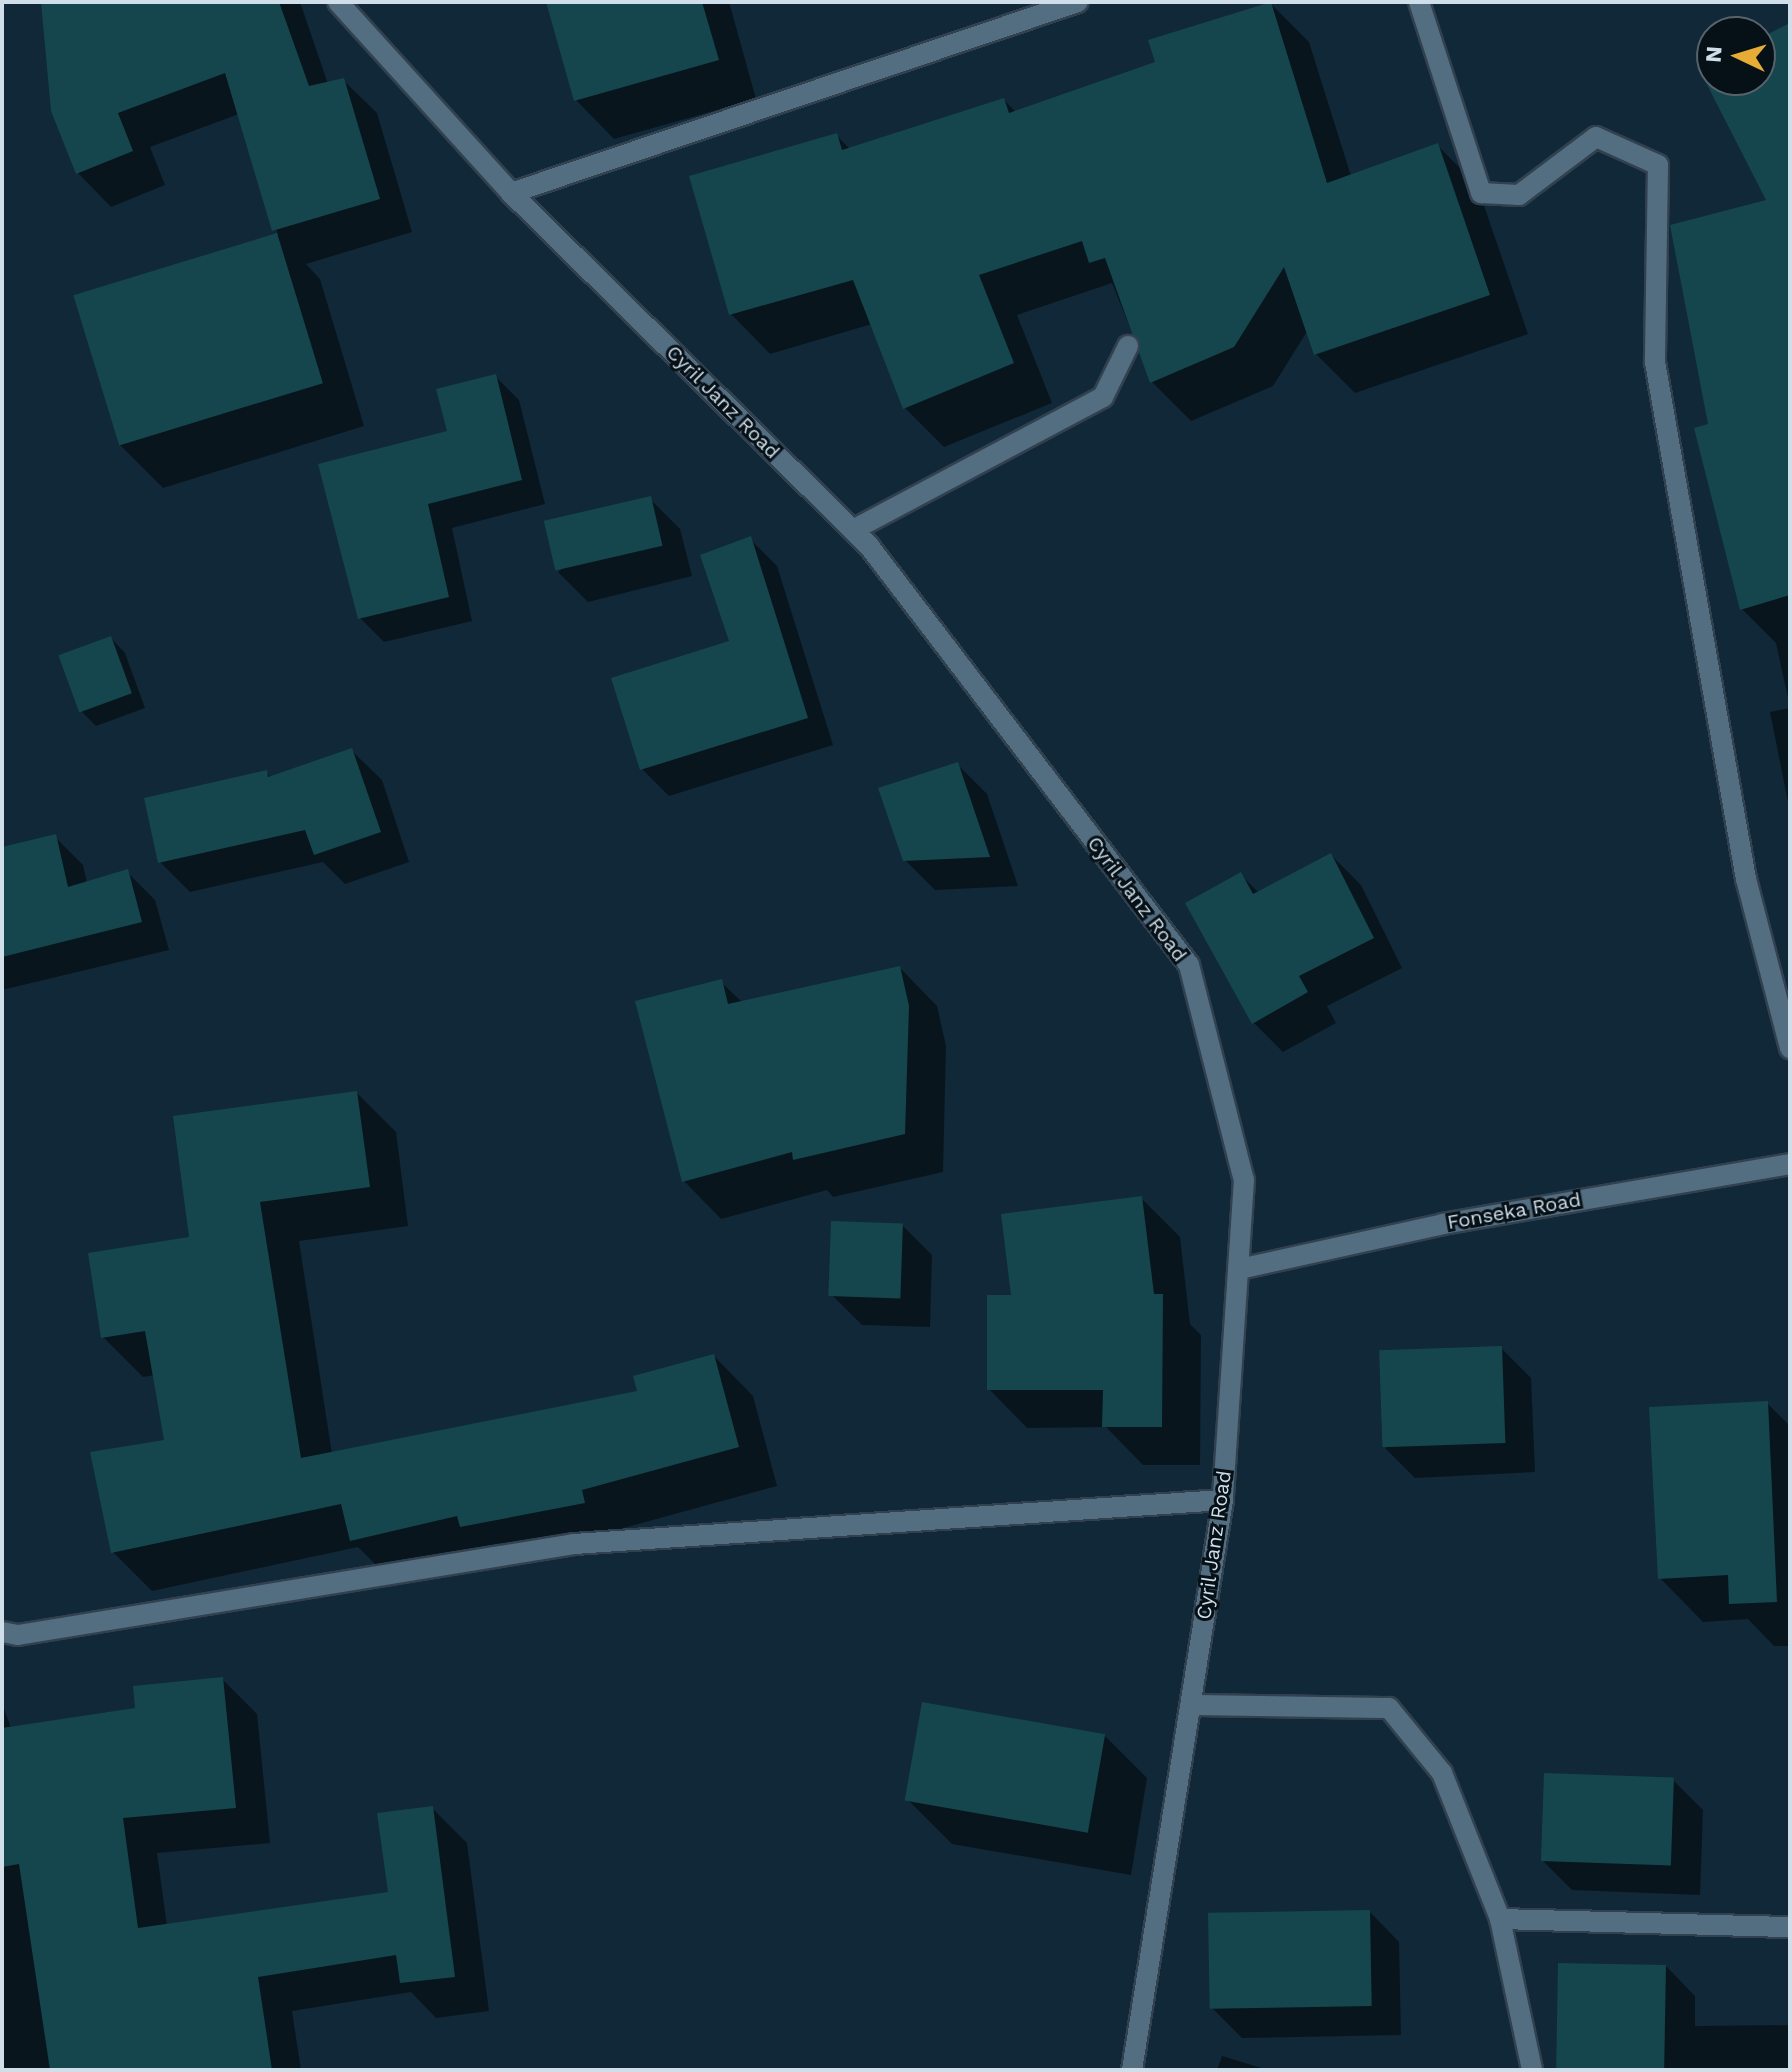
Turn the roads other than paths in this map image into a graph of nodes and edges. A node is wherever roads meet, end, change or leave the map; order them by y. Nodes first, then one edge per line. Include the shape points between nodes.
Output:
1 (338, 2) edge
2 (1078, 2) edge
3 (1419, 2) edge
4 (511, 193) junction
5 (1128, 346) dead end
6 (853, 530) junction
7 (1790, 1048) edge
8 (1790, 1164) edge
9 (1239, 1269) junction
10 (1223, 1500) junction
11 (2, 1632) edge
12 (1191, 1705) junction
13 (1500, 1919) junction
14 (1790, 1927) edge
15 (1132, 2070) edge
16 (1532, 2070) edge

1 - 4 street, Cyril Janz Road
2 - 4 street
3 - 7 street via 1481,193 1519,195 1596,137 1658,165 1655,362 1746,879
4 - 6 street, Cyril Janz Road
5 - 6 street via 1103,397
6 - 9 street, Cyril Janz Road via 1189,965 1244,1180
8 - 9 street, Fonseka Road via 1443,1224
9 - 10 street, Cyril Janz Road
10 - 11 street via 574,1544 18,1635
10 - 12 street, Cyril Janz Road
12 - 13 street via 1389,1708 1442,1773
12 - 15 street, Cyril Janz Road
13 - 14 street
13 - 16 street

